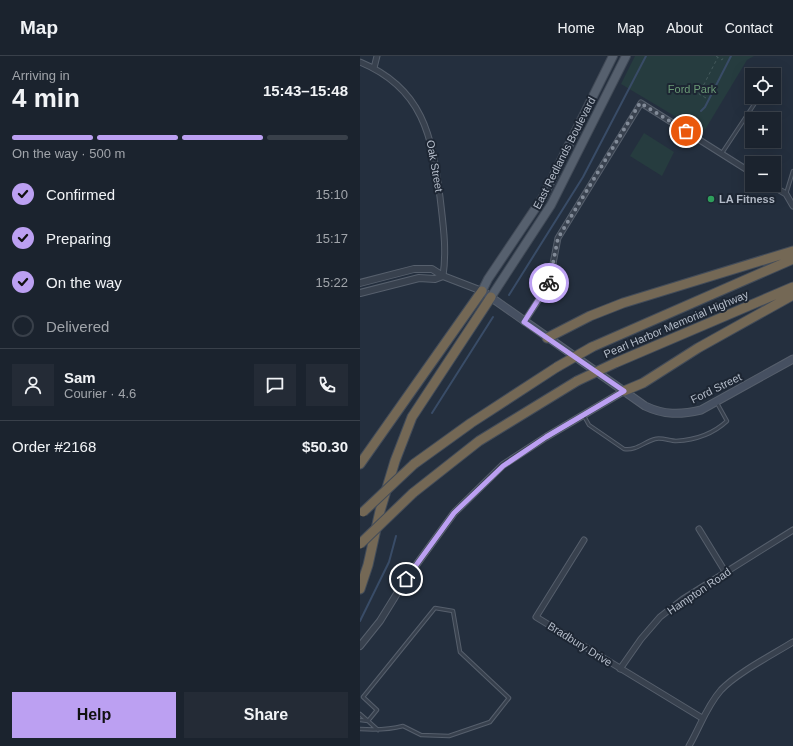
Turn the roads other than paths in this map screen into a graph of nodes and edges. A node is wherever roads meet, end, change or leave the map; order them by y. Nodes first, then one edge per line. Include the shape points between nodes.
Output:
1 (377, 56) edge
2 (613, 56) edge
3 (626, 56) edge
4 (360, 62) edge
5 (374, 68) junction
6 (754, 104) edge
7 (722, 154) junction
8 (745, 169) edge
9 (793, 171) edge
10 (781, 191) edge
11 (786, 194) junction
12 (793, 206) edge
13 (793, 251) edge
14 (793, 259) edge
15 (550, 274) junction
16 (443, 276) junction
17 (360, 283) edge
18 (793, 287) edge
19 (482, 291) junction
20 (360, 293) edge
21 (542, 293) junction
22 (793, 295) edge
23 (491, 297) junction
24 (524, 322) junction
25 (547, 338) junction
26 (793, 359) edge
27 (624, 391) junction
28 (717, 402) junction
29 (584, 415) junction
30 (360, 464) edge
31 (361, 513) edge
32 (699, 529) dead end
33 (793, 530) edge
34 (584, 540) dead end
35 (360, 544) edge
36 (726, 573) junction
37 (360, 589) edge
38 (793, 642) edge
39 (360, 646) edge
40 (620, 669) junction
41 (360, 714) edge
42 (702, 718) junction
43 (360, 720) edge
44 (368, 721) junction
45 (360, 729) edge
46 (378, 730) junction
47 (689, 746) edge

1 - 5 street
2 - 19 main road, East Redlands Boulevard via 543,197
3 - 23 main road, East Redlands Boulevard via 551,205
4 - 5 street, Oak Street
5 - 16 street, Oak Street via 402,91 418,110 427,129 433,148 445,233
6 - 7 lane
7 - 8 street
7 - 15 street via 640,103 558,238
9 - 11 lane
10 - 11 street
11 - 12 street
13 - 25 highway via 623,303
14 - 31 highway, Pearl Harbor Memorial Highway, bridge via 592,347 557,367 414,464
15 - 21 street via 549,284
15 - 21 lane via 566,282 558,298
16 - 17 street, Ford Street via 432,269 414,269
16 - 19 street, Ford Street
16 - 20 street, Ford Street via 435,279 420,278
18 - 35 highway, Pearl Harbor Memorial Highway, bridge via 577,381 479,441 413,493
19 - 23 main road, Ford Street
19 - 30 highway
21 - 24 street
22 - 27 highway via 698,348 643,383
23 - 24 main road, Ford Street
23 - 37 highway via 412,417 395,461
24 - 25 main road, Ford Street
25 - 27 main road, Ford Street
26 - 28 main road, Ford Street
27 - 28 main road, Ford Street via 645,406 671,414 701,410
27 - 29 street
28 - 29 lane via 727,421 716,431 676,441 656,439 629,450 624,450 589,425
29 - 39 street via 503,466 454,513
32 - 36 street
33 - 36 street, Hampton Road
34 - 40 street, Bradbury Drive via 536,617
36 - 40 street, Hampton Road via 683,599 660,617
38 - 42 street via 722,690
40 - 42 street, Bradbury Drive
41 - 44 lane
42 - 47 street
43 - 44 lane
44 - 46 lane
44 - 46 lane via 377,710 363,697 435,608 453,611 460,652 509,698 490,722 449,736 421,735 403,726
45 - 46 lane

